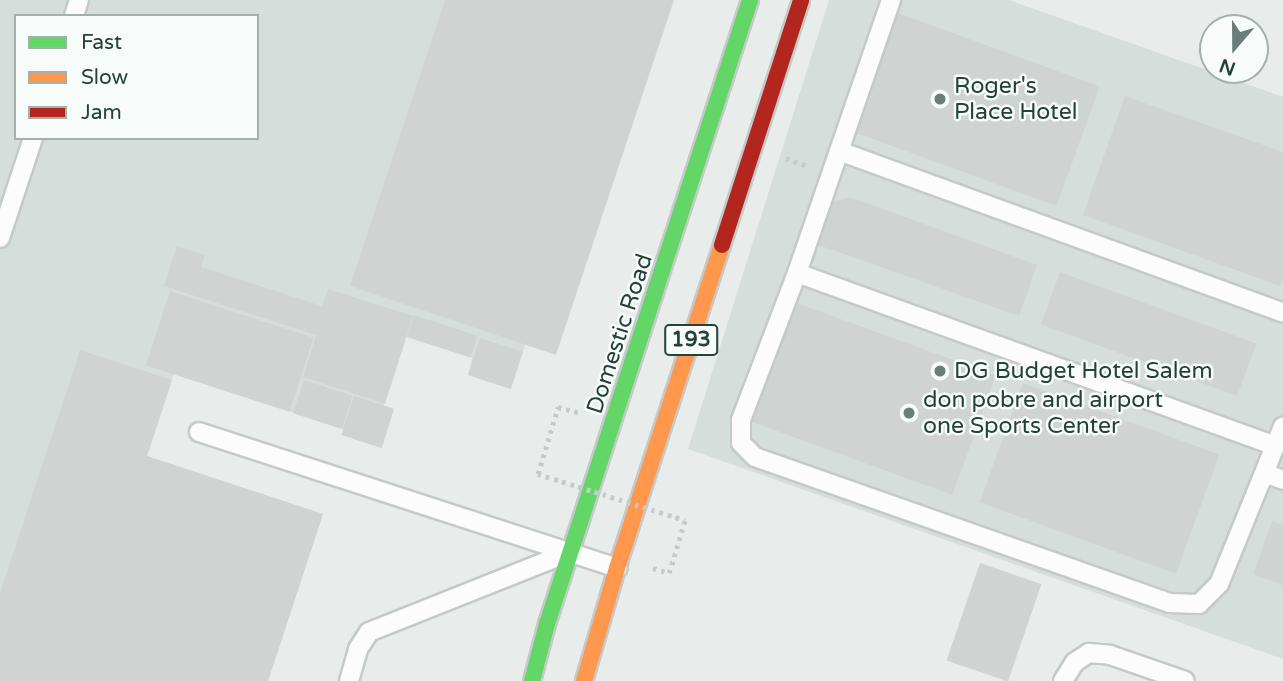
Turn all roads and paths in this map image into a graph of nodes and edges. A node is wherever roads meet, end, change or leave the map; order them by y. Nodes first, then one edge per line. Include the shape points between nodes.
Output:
1 (750, 0) edge
2 (801, 0) edge
3 (891, 0) edge
4 (32, 140) edge
5 (754, 146) junction
6 (839, 151) junction
7 (831, 174) junction
8 (0, 238) edge
9 (797, 273) junction
10 (1283, 313) edge
11 (615, 422) junction
12 (1283, 426) edge
13 (199, 432) dead end
14 (1276, 446) junction
15 (1266, 474) junction
16 (1283, 481) edge
17 (685, 520) dead end
18 (571, 552) junction
19 (617, 568) junction
20 (349, 681) edge
21 (532, 681) edge
22 (584, 681) edge
23 (1063, 681) edge
24 (1185, 681) edge

1 - 11 main road, Domestic Road / 193
2 - 5 main road, 193
3 - 6 lane
4 - 8 lane
5 - 7 path
5 - 19 main road, 193
6 - 7 lane
6 - 10 lane
7 - 9 lane
9 - 14 lane
9 - 15 lane via 741,420 741,443 755,457 1169,603 1199,604 1219,584
11 - 17 path, bridge via 558,407 538,474
11 - 18 main road, Domestic Road / 193
12 - 14 lane
13 - 18 lane
14 - 15 lane
15 - 16 lane
18 - 19 lane
18 - 20 lane via 369,632
18 - 21 main road, Domestic Road / 193
19 - 22 main road, 193
23 - 24 lane via 1075,662 1089,653 1110,655

